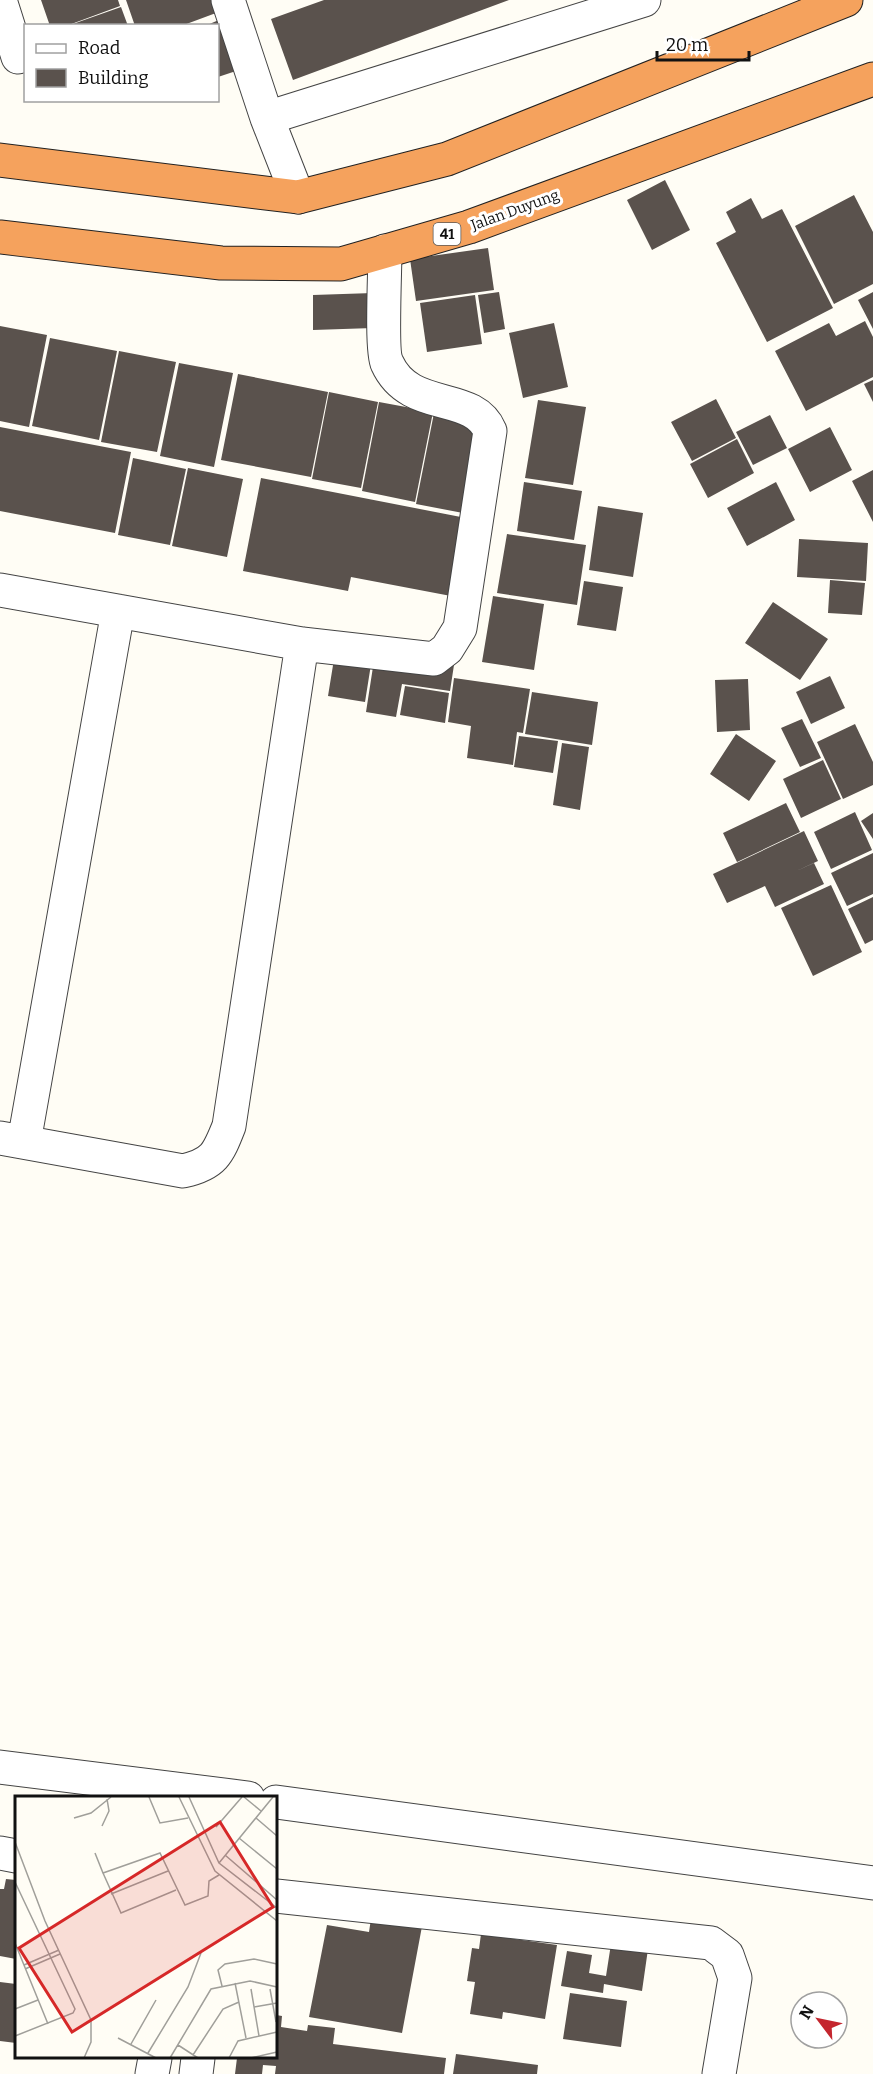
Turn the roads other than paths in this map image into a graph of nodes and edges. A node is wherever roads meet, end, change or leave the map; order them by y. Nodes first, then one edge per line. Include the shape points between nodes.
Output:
1 (0, 0) edge
2 (228, 0) edge
3 (644, 0) edge
4 (846, 0) edge
5 (18, 57) dead end
6 (873, 79) edge
7 (267, 118) junction
8 (0, 160) edge
9 (298, 198) junction
10 (0, 237) edge
11 (385, 251) junction
12 (0, 590) edge
13 (117, 611) junction
14 (302, 645) junction
15 (12, 1140) edge
16 (0, 1767) edge
17 (196, 1795) edge
18 (218, 1796) edge
19 (278, 1802) edge
20 (0, 1853) edge
21 (15, 1856) edge
22 (873, 1883) edge
23 (278, 1896) edge
24 (155, 2059) edge
25 (198, 2059) edge
26 (152, 2074) edge
27 (195, 2074) edge
28 (719, 2074) edge

1 - 5 street
2 - 7 street
3 - 7 street
4 - 9 highway via 447,159
6 - 11 highway, Jalan Duyung / 41 via 470,227
7 - 9 street
8 - 9 highway
10 - 11 highway, Jalan Duyung / 41 via 220,263 341,264
11 - 14 street via 385,361 397,379 415,394 470,409 485,419 490,430 460,628 447,649 434,659
12 - 13 street
13 - 14 street
13 - 15 street
14 - 15 street via 229,1126 222,1145 213,1160 183,1171
16 - 17 street
17 - 18 street
19 - 22 street
20 - 21 street
23 - 28 street via 711,1943 727,1954 735,1978
24 - 26 street
25 - 27 street

